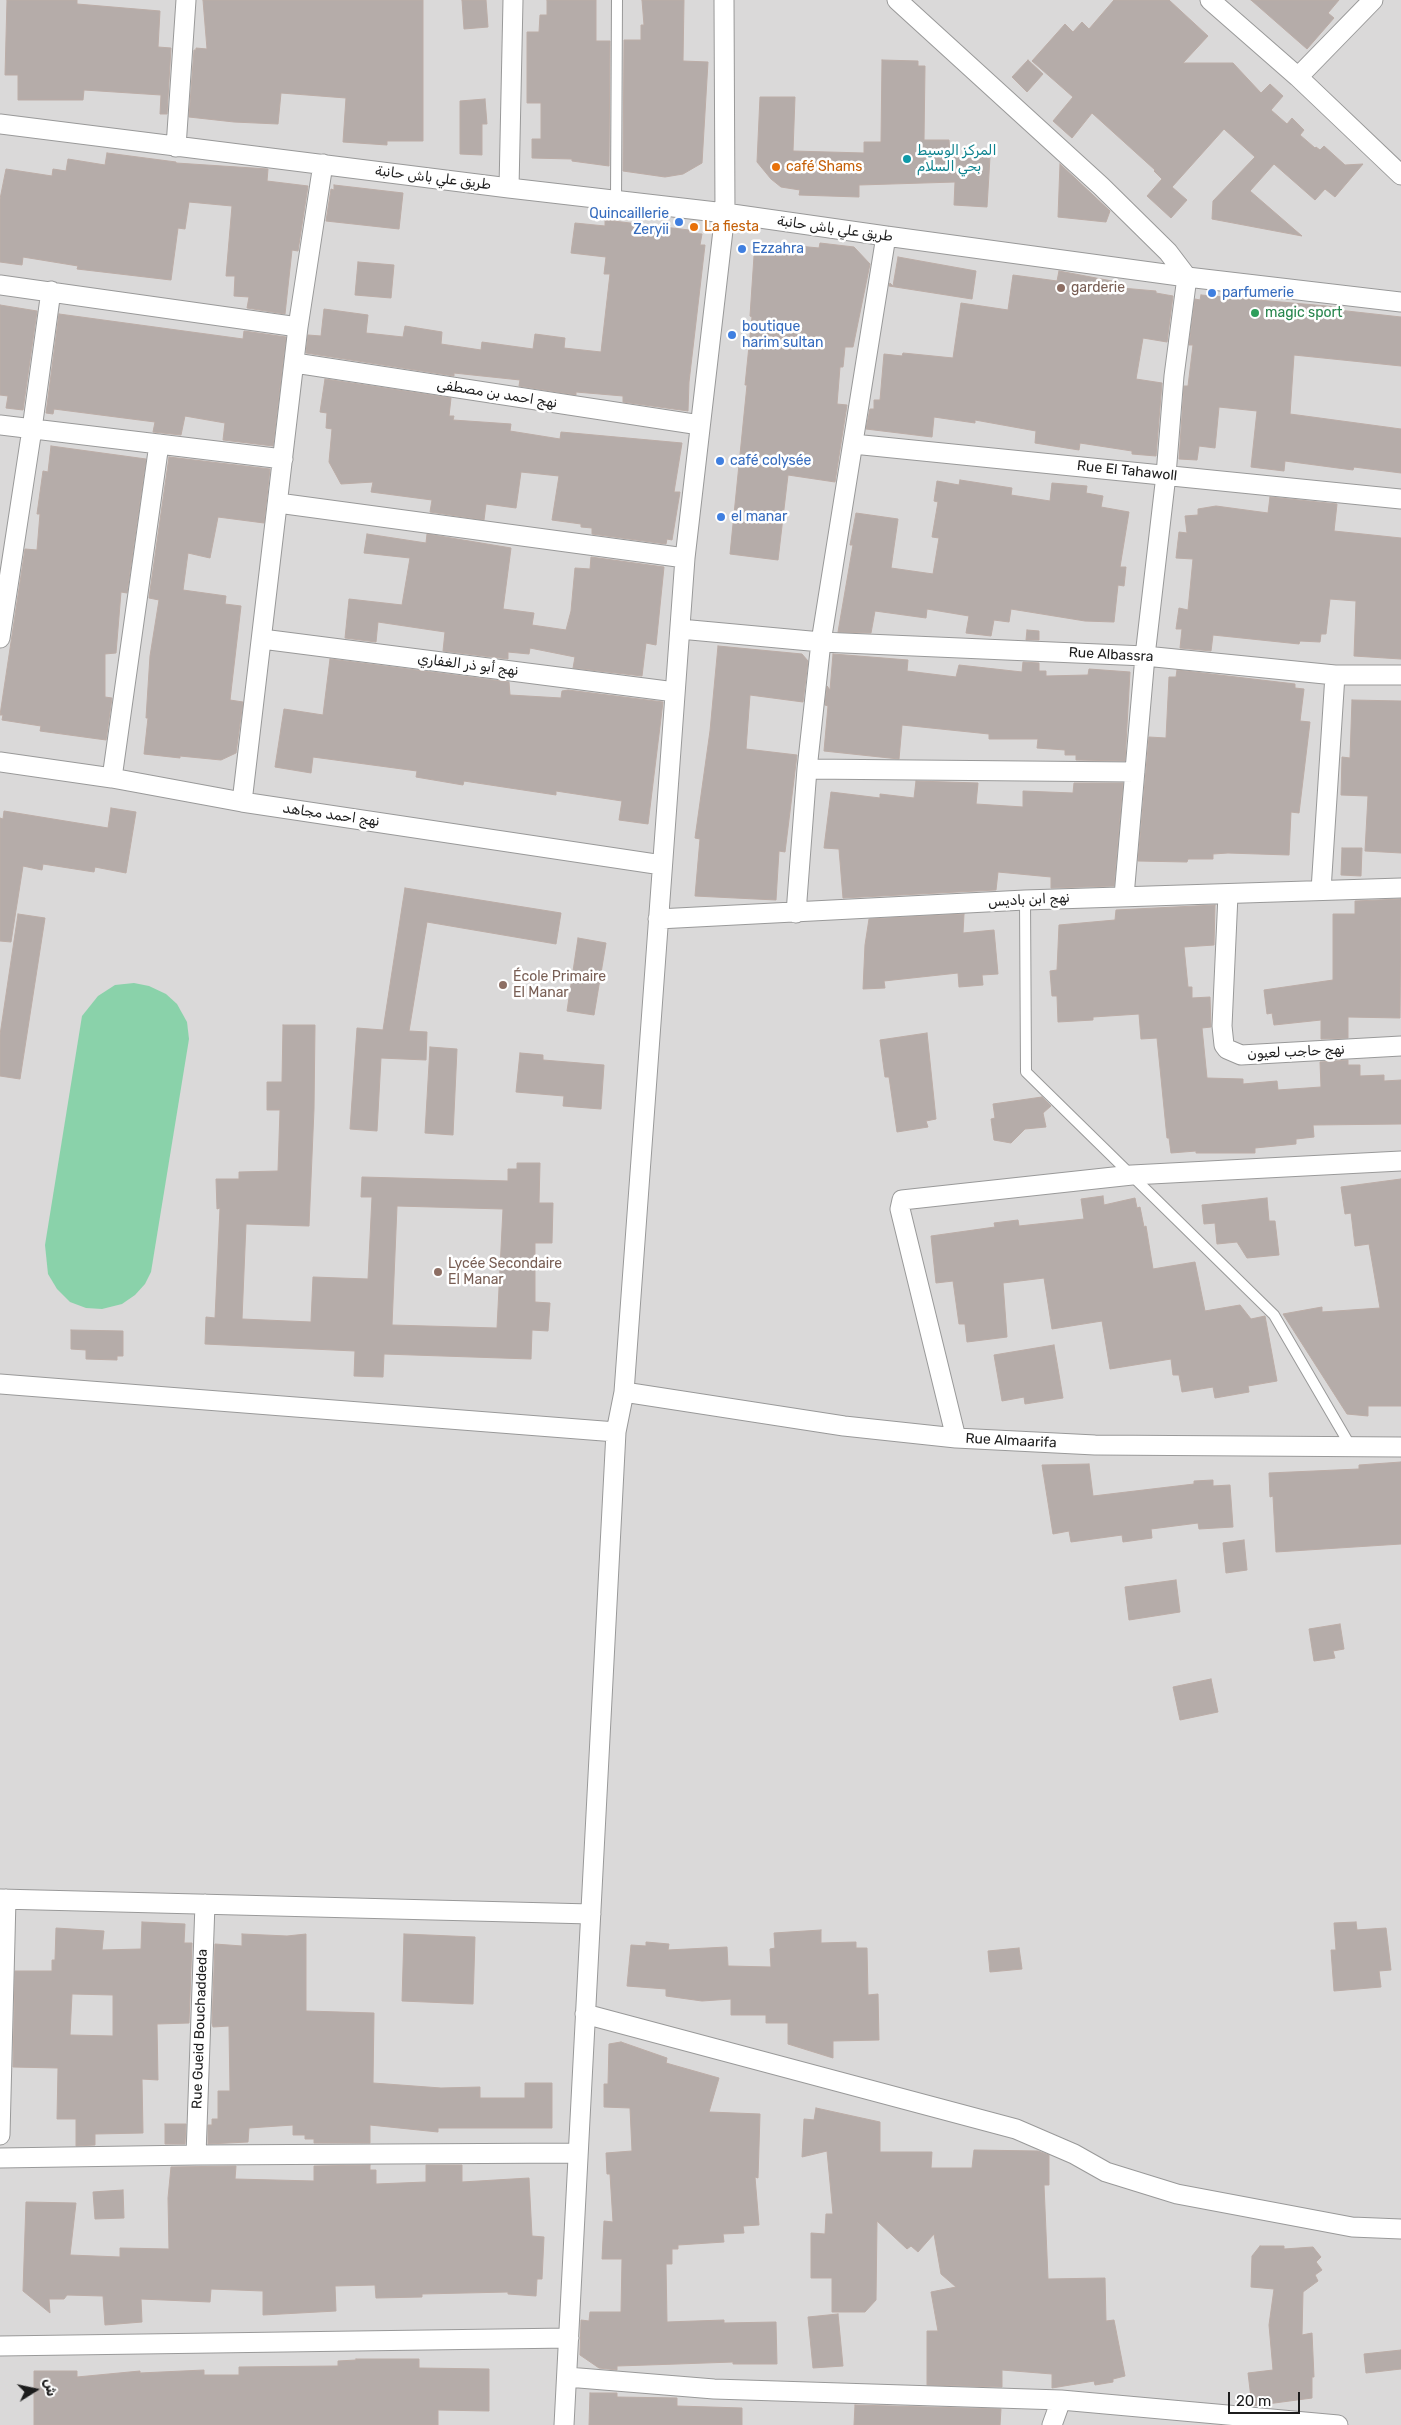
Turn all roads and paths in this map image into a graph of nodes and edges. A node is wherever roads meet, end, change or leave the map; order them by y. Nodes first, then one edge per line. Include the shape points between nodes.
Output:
1 (186, 0) edge
2 (513, 0) edge
3 (617, 0) edge
4 (724, 0) edge
5 (897, 0) edge
6 (1210, 0) edge
7 (1373, 0) edge
8 (1298, 77) junction
9 (0, 124) edge
10 (176, 146) junction
11 (323, 164) junction
12 (1401, 175) edge
13 (509, 188) junction
14 (616, 200) junction
15 (726, 212) junction
16 (886, 236) junction
17 (1188, 276) junction
18 (0, 285) edge
19 (51, 291) junction
20 (1401, 302) edge
21 (298, 327) junction
22 (295, 363) junction
23 (0, 425) edge
24 (700, 425) junction
25 (32, 429) junction
26 (159, 444) junction
27 (853, 444) junction
28 (283, 459) junction
29 (1166, 475) junction
30 (1401, 499) edge
31 (278, 502) junction
32 (685, 558) junction
33 (680, 628) junction
34 (0, 638) edge
35 (262, 638) junction
36 (821, 642) junction
37 (1145, 656) junction
38 (1401, 674) edge
39 (1335, 676) junction
40 (675, 692) junction
41 (0, 762) edge
42 (807, 769) junction
43 (1135, 772) junction
44 (112, 778) junction
45 (242, 802) junction
46 (662, 865) junction
47 (1401, 888) edge
48 (1321, 890) junction
49 (1228, 895) junction
50 (1124, 896) junction
51 (1025, 900) junction
52 (796, 913) junction
53 (658, 919) junction
54 (1401, 1046) edge
55 (1401, 1162) edge
56 (1132, 1175) junction
57 (0, 1384) edge
58 (624, 1392) junction
59 (616, 1432) junction
60 (956, 1438) junction
61 (1351, 1447) junction
62 (1401, 1447) edge
63 (3, 1899) edge
64 (205, 1904) junction
65 (591, 1914) junction
66 (586, 2014) junction
67 (0, 2134) edge
68 (578, 2153) junction
69 (196, 2155) junction
70 (0, 2158) edge
71 (1401, 2229) edge
72 (569, 2338) junction
73 (0, 2346) edge
74 (567, 2377) junction
75 (1061, 2400) junction
76 (564, 2425) edge
77 (1052, 2425) edge
78 (1338, 2425) edge

1 - 10 street
2 - 13 street
3 - 14 lane
4 - 15 street
5 - 17 street via 1101,186
6 - 8 street
7 - 8 street
8 - 12 street
9 - 10 street, طريق علي باش حانبة
10 - 11 street, طريق علي باش حانبة
11 - 13 street, طريق علي باش حانبة
11 - 21 street
13 - 14 street, طريق علي باش حانبة
14 - 15 street, طريق علي باش حانبة
15 - 16 street, طريق علي باش حانبة
15 - 24 street
16 - 17 street, طريق علي باش حانبة
16 - 27 street
17 - 20 street, طريق علي باش حانبة
17 - 29 street via 1174,376
18 - 19 street
19 - 21 street
19 - 25 street
21 - 22 street
22 - 24 street, نهج احمد بن مصطفى
22 - 28 street
23 - 25 street
24 - 32 street
25 - 26 street
25 - 34 street
26 - 28 street
26 - 44 street
27 - 29 street, Rue El Tahawoll
27 - 36 street
28 - 31 street
29 - 30 street, Rue El Tahawoll
29 - 37 street
31 - 32 street
31 - 35 street
32 - 33 street
33 - 36 street, Rue Albassra
33 - 40 street
35 - 40 street, نهج أبو ذر الغفاري
35 - 45 street
36 - 37 street, Rue Albassra
36 - 42 street
37 - 39 street, Rue Albassra
37 - 43 street
38 - 39 street, Rue Albassra
39 - 48 street
40 - 46 street
41 - 44 street, نهج احمد مجاهد
42 - 43 street
42 - 52 street
43 - 50 street
44 - 45 street, نهج احمد مجاهد
45 - 46 street, نهج احمد مجاهد
46 - 53 street
47 - 48 street, نهج ابن باديس
48 - 49 street, نهج ابن باديس
49 - 50 street, نهج ابن باديس
49 - 54 street, نهج حاجب لعيون via 1222,1026 1227,1050 1240,1054
50 - 51 street, نهج ابن باديس
51 - 52 street, نهج ابن باديس
51 - 56 lane via 1026,1072
52 - 53 street, نهج ابن باديس
53 - 58 street
55 - 56 street
56 - 60 street via 900,1202
56 - 61 lane via 1274,1315
57 - 59 street
58 - 59 street
58 - 60 street, Rue Almaarifa via 844,1426
59 - 65 street
60 - 61 street, Rue Almaarifa via 1095,1445
61 - 62 street, Rue Almaarifa
63 - 64 street
63 - 67 street
64 - 65 street
64 - 69 street, Rue Gueid Bouchaddeda
65 - 66 street
66 - 68 street
66 - 71 street via 1016,2129 1106,2172 1176,2194 1352,2227
68 - 69 street
68 - 72 street
69 - 70 street
72 - 73 street
72 - 74 street
74 - 75 street via 714,2388
74 - 76 street
75 - 77 street
75 - 78 street

